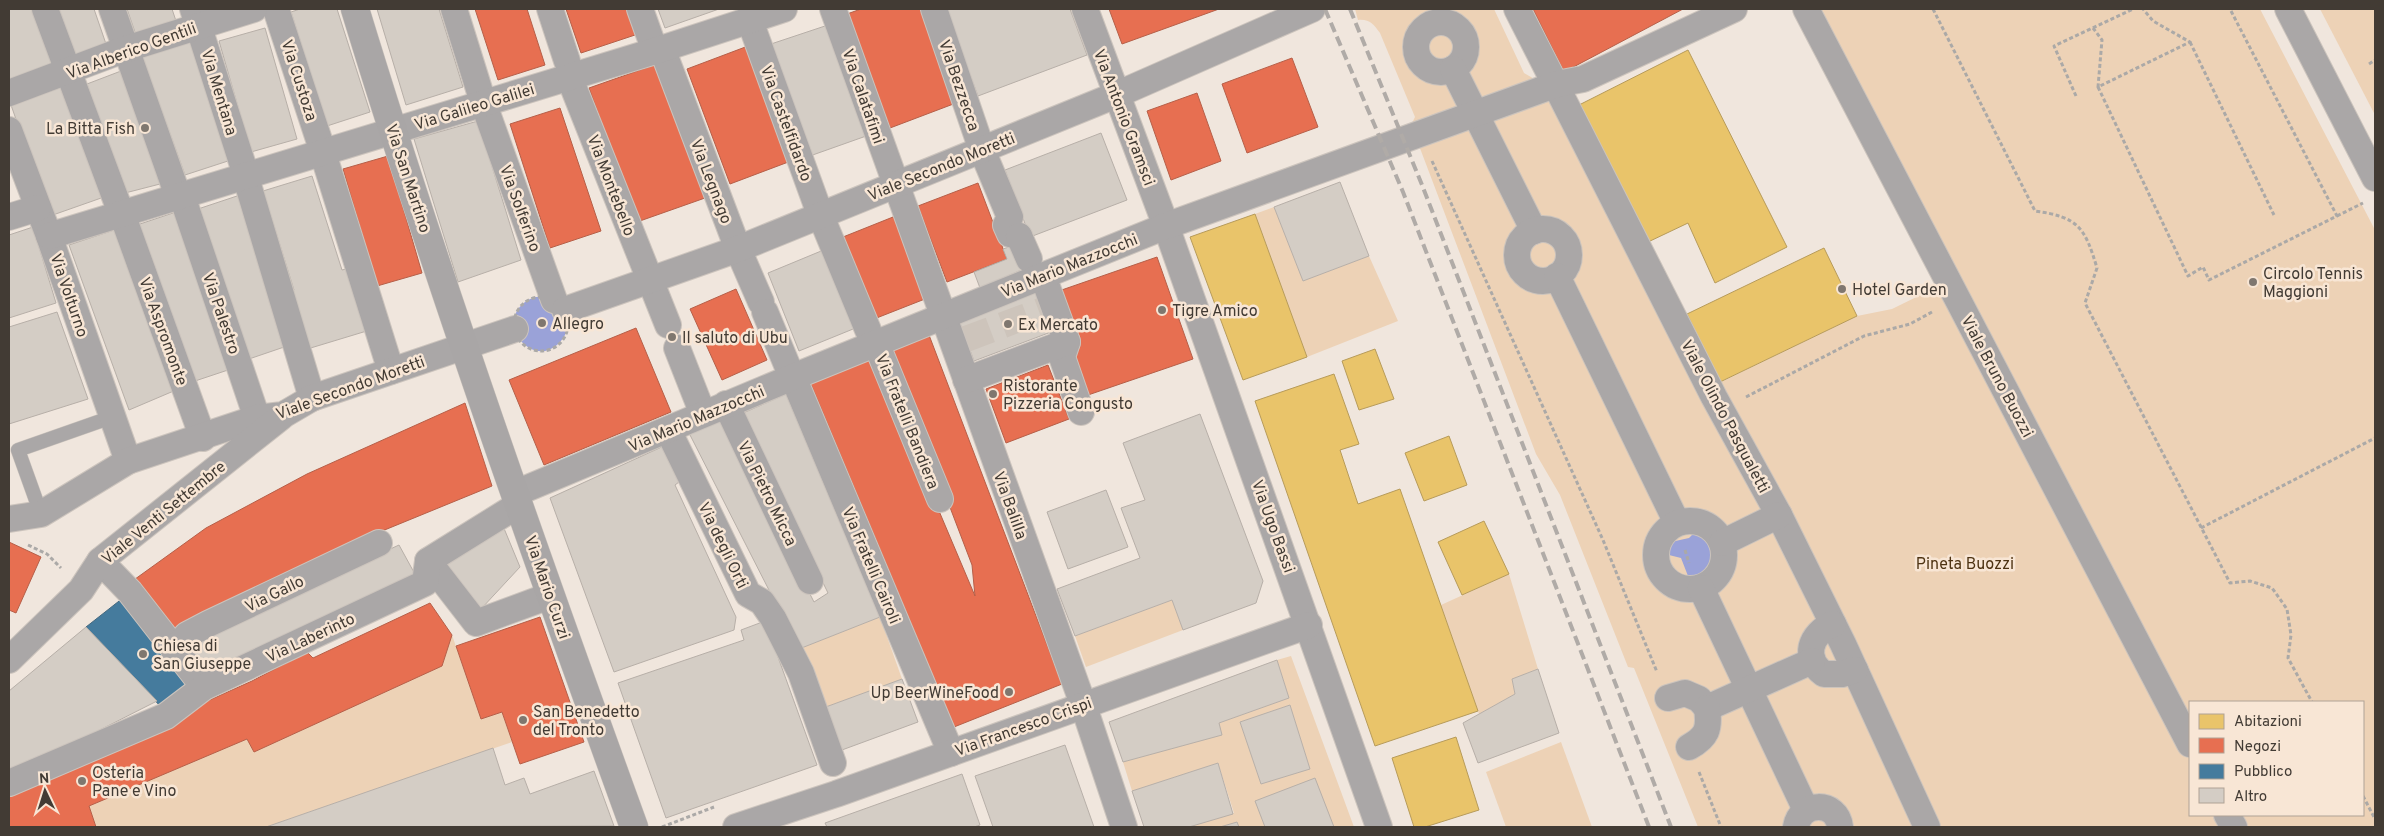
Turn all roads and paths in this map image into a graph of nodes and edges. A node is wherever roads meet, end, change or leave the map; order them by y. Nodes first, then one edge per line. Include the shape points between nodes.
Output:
1 (45, 9) edge
2 (112, 9) edge
3 (254, 9) edge
4 (276, 9) edge
5 (356, 9) edge
6 (454, 9) edge
7 (550, 9) edge
8 (640, 9) edge
9 (784, 9) edge
10 (833, 9) edge
11 (934, 9) edge
12 (1085, 9) edge
13 (1312, 9) edge
14 (1517, 9) edge
15 (1734, 9) edge
16 (1806, 9) edge
17 (1933, 9) edge
18 (2133, 9) edge
19 (2143, 9) edge
20 (2230, 9) edge
21 (2288, 9) edge
22 (196, 17) edge
23 (1425, 17) edge
24 (746, 21) edge
25 (2093, 28) junction
26 (2190, 42) junction
27 (126, 49) junction
28 (661, 55) junction
29 (2375, 60) edge
30 (567, 61) dead end
31 (2369, 64) dead end
32 (1453, 69) junction
33 (69, 72) junction
34 (1557, 84) junction
35 (2098, 87) junction
36 (574, 89) dead end
37 (9, 93) edge
38 (1116, 95) junction
39 (2076, 96) dead end
40 (486, 109) junction
41 (1475, 114) junction
42 (9, 130) edge
43 (393, 130) junction
44 (1420, 134) junction
45 (982, 150) junction
46 (325, 158) junction
47 (248, 182) junction
48 (895, 184) junction
49 (2372, 189) edge
50 (182, 202) junction
51 (38, 208) junction
52 (820, 214) junction
53 (2274, 215) dead end
54 (2337, 216) junction
55 (9, 217) edge
56 (124, 219) junction
57 (1166, 226) junction
58 (1534, 231) junction
59 (49, 236) junction
60 (738, 249) junction
61 (1036, 268) junction
62 (1557, 276) junction
63 (649, 282) junction
64 (1957, 298) junction
65 (560, 305) joint
66 (943, 316) junction
67 (515, 329) dead end
68 (872, 336) junction
69 (1067, 342) junction
70 (465, 346) junction
71 (391, 371) junction
72 (790, 371) junction
73 (966, 380) junction
74 (312, 398) junction
75 (699, 404) dead end
76 (726, 404) junction
77 (1721, 410) junction
78 (1081, 412) dead end
79 (283, 415) junction
80 (112, 417) junction
81 (257, 418) junction
82 (668, 430) junction
83 (203, 438) junction
84 (2375, 438) edge
85 (128, 461) junction
86 (940, 499) dead end
87 (513, 501) junction
88 (41, 514) junction
89 (1779, 514) junction
90 (9, 519) edge
91 (1677, 523) junction
92 (2201, 528) junction
93 (378, 542) dead end
94 (1722, 543) junction
95 (24, 544) dead end
96 (428, 561) junction
97 (100, 562) junction
98 (810, 581) dead end
99 (1701, 588) junction
100 (81, 590) junction
101 (541, 599) dead end
102 (1833, 624) junction
103 (1309, 625) junction
104 (174, 650) junction
105 (9, 660) edge
106 (1812, 661) junction
107 (1855, 670) junction
108 (204, 687) junction
109 (1749, 689) junction
110 (1668, 698) joint
111 (2311, 701) edge
112 (1083, 704) junction
113 (1707, 708) junction
114 (2189, 742) edge
115 (1689, 747) joint
116 (951, 753) junction
117 (833, 763) dead end
118 (9, 783) edge
119 (2364, 798) edge
120 (2228, 816) edge
121 (1801, 818) edge
122 (2375, 819) edge
123 (634, 827) edge
124 (737, 827) edge
125 (1124, 827) edge
126 (1379, 827) edge
127 (1721, 827) edge
128 (1840, 827) edge
129 (1927, 827) edge
130 (2234, 827) edge

1 - 33 street, Via Aspromonte
2 - 27 street, Via Palestro
3 - 22 street, Via Alberico Gentili
4 - 46 street, Via Custoza
5 - 43 street, Via San Martino
6 - 40 street, Via Solferino
7 - 30 street
8 - 28 street, Via Legnago
9 - 24 street, Via Galileo Galilei
10 - 48 street, Via Calatafimi
11 - 45 street, Via Bezzecca
12 - 38 street, Via Antonio Gramsci
13 - 38 street, Viale Secondo Moretti
14 - 34 street, Viale Olindo Pasqualetti
15 - 34 street, Via Mario Mazzocchi via 1583,79
16 - 64 street, Viale Bruno Buozzi
17 - 92 path via 2035,211 2056,214 2080,227 2097,268 2085,303
18 - 25 path
19 - 26 path via 2153,21
20 - 54 path
21 - 49 street
22 - 27 street, Via Alberico Gentili
22 - 47 street, Via Mentana
23 - 32 street via 1417,38 1417,55 1421,63 1436,72
23 - 32 street via 1459,28 1464,35 1464,58
24 - 28 street, Via Galileo Galilei
24 - 52 street, Via Castelfidardo
25 - 35 path via 2102,40
25 - 39 path via 2054,46
26 - 35 path
26 - 53 path
27 - 33 street, Via Alberico Gentili
27 - 50 street, Via Palestro
28 - 40 street, Via Galileo Galilei
28 - 60 street, Via Legnago
29 - 31 path
32 - 41 street
33 - 37 street, Via Alberico Gentili
33 - 56 street, Via Aspromonte
34 - 41 street, Via Mario Mazzocchi
34 - 77 street, Viale Olindo Pasqualetti
35 - 54 path via 2188,276 2203,268 2209,280
36 - 63 street, Via Montebello
38 - 45 street, Viale Secondo Moretti
38 - 57 street, Via Antonio Gramsci
40 - 43 street, Via Galileo Galilei
40 - 65 street, Via Solferino
41 - 44 street, Via Mario Mazzocchi
41 - 58 street
42 - 51 street, Via Volturno
43 - 46 street, Via Galileo Galilei
43 - 70 street, Via San Martino
44 - 57 street, Via Mario Mazzocchi
44 - 110 path via 1603,540
45 - 48 street, Viale Secondo Moretti
45 - 61 street, Via Bezzecca via 1014,226
46 - 47 street, Via Galileo Galilei
46 - 71 street, Via Custoza
47 - 50 street, Via Galileo Galilei
47 - 74 street, Via Mentana
48 - 52 street, Viale Secondo Moretti
48 - 66 street, Via Balilla
49 - 54 path
50 - 56 street, Via Galileo Galilei
50 - 81 street, Via Palestro
51 - 55 street
51 - 59 street, Via Volturno
52 - 60 street, Viale Secondo Moretti
52 - 68 street, Via Fratelli Bandiera
56 - 59 street, Via Galileo Galilei
56 - 83 street, Via Aspromonte
57 - 61 street, Via Mario Mazzocchi
57 - 103 street, Via Ugo Bassi
58 - 62 street via 1551,230 1564,240 1569,255 1564,271
58 - 62 street via 1527,235 1518,250 1520,266 1532,278 1541,281
59 - 80 street, Via Volturno
60 - 63 street, Viale Secondo Moretti
60 - 72 street, Via Legnago
61 - 66 street, Via Mario Mazzocchi
61 - 69 street, Via Bezzecca
62 - 91 street
63 - 65 street, Viale Secondo Moretti
63 - 75 street, Via Montebello
64 - 77 path via 1910,324 1864,336
64 - 114 street, Viale Bruno Buozzi
66 - 68 street, Via Mario Mazzocchi
66 - 73 street, Via Balilla
67 - 70 street, Viale Secondo Moretti
68 - 72 street, Via Mario Mazzocchi
68 - 86 street, Via Fratelli Bandiera
69 - 73 street
69 - 78 street via 1062,357
70 - 71 street, Viale Secondo Moretti
70 - 87 street, Via Mario Curzi
71 - 74 street, Viale Secondo Moretti
72 - 76 street, Via Mario Mazzocchi
72 - 116 street, Via Fratelli Cairoli
73 - 112 street, Via Balilla
74 - 79 street, Viale Secondo Moretti
76 - 82 street, Via Mario Mazzocchi
76 - 98 street, Via Pietro Micca
77 - 89 street, Viale Olindo Pasqualetti
79 - 81 street, Viale Secondo Moretti
79 - 97 street, Viale Venti Settembre
80 - 85 street, Via Volturno
80 - 88 lane via 18,450
81 - 83 street, Viale Secondo Moretti
82 - 87 street, Via Mario Mazzocchi
82 - 117 street, Via degli Orti via 748,594 762,602 774,618 801,672
83 - 85 street, Viale Secondo Moretti
84 - 92 path
85 - 88 street, Viale Secondo Moretti
87 - 96 street
87 - 123 street, Via Mario Curzi
88 - 90 street
89 - 94 street
89 - 102 street, Viale Olindo Pasqualetti
91 - 94 street via 1699,522 1709,526
91 - 99 path via 1687,561
91 - 99 street via 1667,529 1656,549 1660,573 1678,588
92 - 111 path via 2230,583 2250,581 2272,588 2287,609 2291,635 2288,658
93 - 104 street, Via Gallo via 187,635
94 - 99 street via 1725,554 1719,575
95 - 100 path via 47,554
96 - 101 street via 476,623
96 - 108 street, Via Laberinto via 425,583
97 - 100 street, Viale Venti Settembre
97 - 104 street via 130,592
99 - 109 street
100 - 105 street, Viale Venti Settembre
102 - 106 street via 1812,641
102 - 107 street, Viale Olindo Pasqualetti
103 - 112 street, Via Francesco Crispi
103 - 126 street, Via Ugo Bassi
104 - 108 street
106 - 107 street via 1824,674
106 - 109 street
107 - 129 street, Viale Olindo Pasqualetti
108 - 118 street, Via Laberinto via 166,716
109 - 113 street
109 - 121 street
110 - 113 street via 1685,693 1699,699
112 - 116 street, Via Francesco Crispi
112 - 125 street, Via Balilla
113 - 115 street via 1707,731 1700,741
115 - 127 path
116 - 124 street, Via Francesco Crispi
119 - 122 path
120 - 130 street
121 - 128 street via 1820,807 1827,808 1837,818

